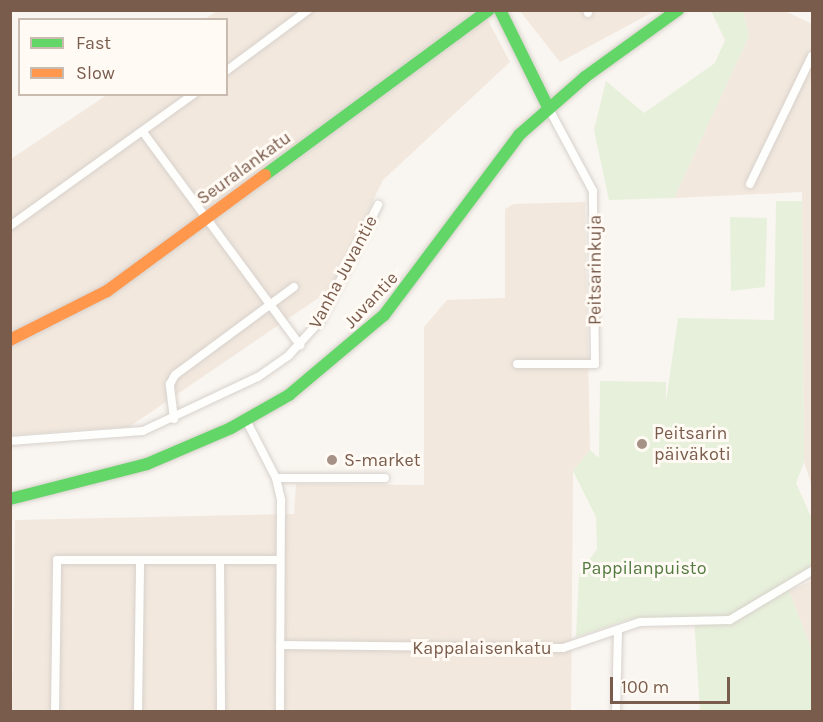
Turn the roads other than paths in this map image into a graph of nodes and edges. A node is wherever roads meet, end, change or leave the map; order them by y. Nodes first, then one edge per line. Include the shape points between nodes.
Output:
1 (308, 10) edge
2 (489, 10) edge
3 (500, 10) edge
4 (674, 12) edge
5 (813, 56) edge
6 (228, 70) edge
7 (191, 96) edge
8 (549, 109) junction
9 (143, 132) junction
10 (750, 183) dead end
11 (378, 205) dead end
12 (206, 218) junction
13 (10, 226) edge
14 (294, 287) dead end
15 (271, 305) junction
16 (10, 340) edge
17 (300, 345) junction
18 (517, 364) dead end
19 (174, 419) junction
20 (246, 420) junction
21 (10, 441) edge
22 (276, 478) junction
23 (385, 478) dead end
24 (10, 499) edge
25 (279, 560) junction
26 (140, 561) junction
27 (220, 561) junction
28 (811, 572) edge
29 (618, 630) junction
30 (280, 645) junction
31 (55, 711) edge
32 (138, 711) edge
33 (220, 711) edge
34 (280, 711) edge
35 (616, 711) edge

1 - 6 street
2 - 12 main road, Seuralankatu
3 - 8 main road
4 - 8 main road, Juvantie
5 - 10 street
7 - 9 street
8 - 18 street, Peitsarinkuja via 593,191 595,364
8 - 20 main road, Juvantie via 493,164 384,315 306,382
9 - 12 street
9 - 13 street
11 - 17 street, Vanha Juvantie via 320,321
12 - 15 street
12 - 16 main road, Seuralankatu via 86,305
14 - 15 street
15 - 17 street
15 - 19 street via 175,375 170,384
17 - 19 street, Vanha Juvantie via 258,377
19 - 21 street, Vanha Juvantie via 125,435
20 - 22 street
20 - 24 main road, Juvantie via 147,464
22 - 23 street
22 - 25 street
25 - 27 street
25 - 30 street
26 - 27 street
26 - 31 street via 57,560
26 - 32 street
27 - 33 street
28 - 29 street, Kappalaisenkatu via 730,621 640,622
29 - 30 street, Kappalaisenkatu via 563,648
29 - 35 street
30 - 34 street

